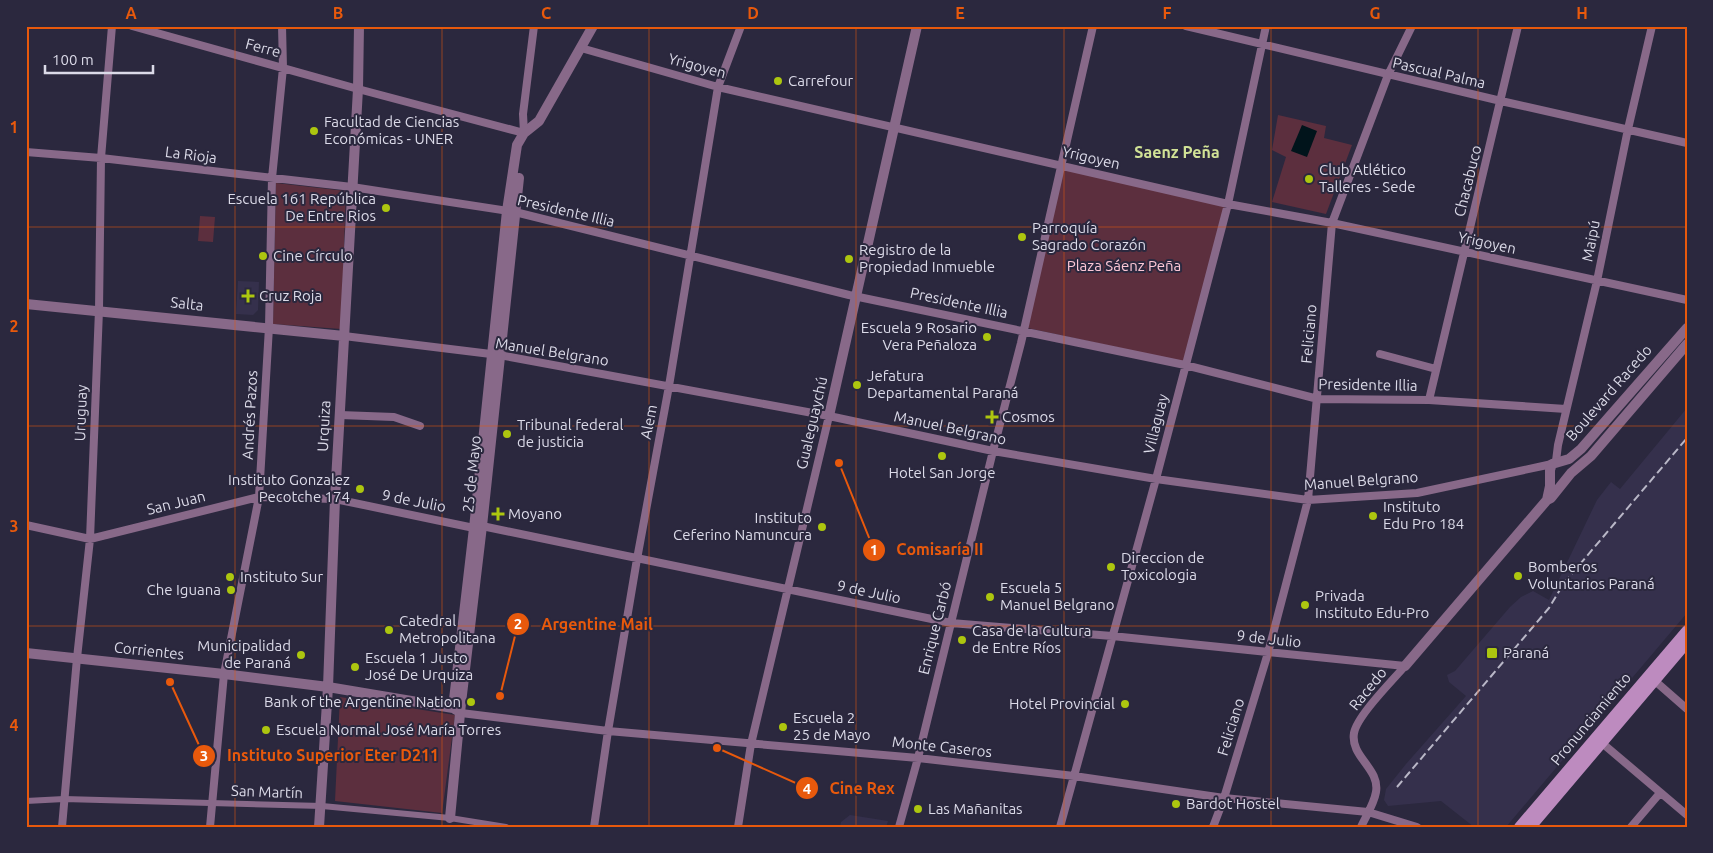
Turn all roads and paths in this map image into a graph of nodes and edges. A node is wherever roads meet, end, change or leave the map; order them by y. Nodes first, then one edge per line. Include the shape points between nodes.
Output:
1 (112, 26) edge
2 (132, 26) edge
3 (282, 26) edge
4 (359, 26) edge
5 (534, 26) edge
6 (593, 26) edge
7 (741, 26) edge
8 (917, 26) edge
9 (1093, 26) edge
10 (1186, 26) edge
11 (1266, 26) edge
12 (1412, 26) edge
13 (1518, 26) edge
14 (1652, 26) edge
15 (1262, 46) junction
16 (580, 48) junction
17 (283, 68) junction
18 (1388, 75) junction
19 (718, 87) junction
20 (358, 89) junction
21 (1501, 101) junction
22 (894, 127) junction
23 (1628, 129) junction
24 (524, 133) junction
25 (1687, 143) edge
26 (26, 152) edge
27 (101, 158) junction
28 (1061, 165) junction
29 (272, 178) junction
30 (352, 187) junction
31 (1228, 204) junction
32 (511, 212) junction
33 (1332, 223) junction
34 (1464, 252) junction
35 (691, 256) junction
36 (1597, 280) junction
37 (857, 296) junction
38 (1687, 300) edge
39 (26, 304) edge
40 (99, 310) junction
41 (269, 327) junction
42 (1687, 328) edge
43 (1024, 332) junction
44 (344, 336) junction
45 (1687, 344) edge
46 (1380, 354) dead end
47 (495, 355) junction
48 (1185, 365) junction
49 (1436, 369) junction
50 (669, 386) junction
51 (1318, 399) junction
52 (1429, 400) junction
53 (1566, 409) junction
54 (340, 415) junction
55 (829, 416) junction
56 (420, 426) dead end
57 (993, 451) junction
58 (1557, 462) junction
59 (1550, 475) junction
60 (1568, 477) junction
61 (1156, 479) junction
62 (259, 497) junction
63 (335, 499) junction
64 (1308, 500) junction
65 (1547, 500) junction
66 (26, 525) edge
67 (478, 527) junction
68 (90, 539) junction
69 (637, 559) junction
70 (787, 588) junction
71 (950, 623) junction
72 (1687, 630) edge
73 (1112, 636) junction
74 (1687, 644) edge
75 (1268, 652) junction
76 (26, 653) edge
77 (77, 658) junction
78 (1405, 666) junction
79 (224, 674) junction
80 (1655, 681) junction
81 (328, 687) junction
82 (1687, 709) edge
83 (457, 711) junction
84 (608, 731) junction
85 (1602, 743) junction
86 (751, 744) junction
87 (918, 758) junction
88 (1074, 776) junction
89 (1660, 793) junction
90 (1224, 798) junction
91 (64, 799) junction
92 (26, 801) edge
93 (213, 802) junction
94 (322, 806) junction
95 (1368, 812) junction
96 (1687, 815) edge
97 (450, 822) edge
98 (62, 827) edge
99 (210, 827) edge
100 (319, 827) edge
101 (506, 827) edge
102 (594, 827) edge
103 (738, 827) edge
104 (899, 827) edge
105 (1060, 827) edge
106 (1214, 827) edge
107 (1361, 827) edge
108 (1417, 827) edge
109 (1519, 827) edge
110 (1531, 827) edge
111 (1632, 827) edge

1 - 27 street, Uruguay
2 - 17 street, Ferre
3 - 17 street, Andrés Pazos
4 - 20 street, Urquiza
5 - 24 street, 25 de Mayo via 523,114
6 - 16 street
7 - 19 street, Alem
8 - 22 street, Gualeguaychú
9 - 28 street, Enrique Carbó
10 - 15 street, Pascual Palma
11 - 15 street, Villaguay
12 - 18 street, Feliciano
13 - 21 street, Chacabuco
14 - 23 street, Maipú
15 - 18 street, Pascual Palma
15 - 31 street, Villaguay
16 - 19 street, Yrigoyen
16 - 24 street via 539,120
17 - 20 street, Ferre
17 - 29 street, Andrés Pazos
18 - 21 street, Pascual Palma
18 - 33 street, Feliciano
19 - 22 street, Yrigoyen
19 - 35 street, Alem
20 - 24 street
20 - 30 street, Urquiza
21 - 23 street, Pascual Palma
21 - 34 street, Chacabuco
22 - 28 street, Yrigoyen
22 - 37 street, Gualeguaychú
23 - 25 street, Pascual Palma
23 - 36 street, Maipú
24 - 32 street, 25 de Mayo
26 - 27 street, La Rioja
27 - 29 street, La Rioja
27 - 40 street, Uruguay
28 - 31 street, Yrigoyen
28 - 43 street, Enrique Carbó
29 - 30 street, La Rioja
29 - 41 street, Andrés Pazos
30 - 32 street, Presidente Illia
30 - 44 street, Urquiza
31 - 33 street, Yrigoyen
31 - 48 street, Villaguay
32 - 35 street, Presidente Illia
32 - 47 street, 25 de Mayo
33 - 34 street, Yrigoyen
33 - 51 street, Feliciano
34 - 36 street, Yrigoyen
34 - 49 street, Chacabuco
35 - 37 street, Presidente Illia
35 - 50 street, Alem
36 - 38 street, Yrigoyen
36 - 53 street, Maipú
37 - 43 street, Presidente Illia
37 - 55 street, Gualeguaychú
39 - 40 street, Salta
40 - 41 street, Salta
40 - 68 street, Uruguay
41 - 44 street, Salta
41 - 62 street, Andrés Pazos
42 - 58 street, Boulevard Racedo via 1581,449
43 - 48 street, Presidente Illia
43 - 57 street, Enrique Carbó
44 - 47 street, Manuel Belgrano
44 - 54 street, Urquiza
45 - 60 street, Boulevard Racedo via 1591,456
46 - 49 street
47 - 50 street, Manuel Belgrano
47 - 67 street, 25 de Mayo
48 - 51 street, Presidente Illia
48 - 61 street, Villaguay
49 - 52 street, Chacabuco
50 - 55 street, Manuel Belgrano
50 - 69 street, Alem
51 - 52 street, Presidente Illia
51 - 64 street, Feliciano
52 - 53 street, Presidente Illia
53 - 58 street, Maipú
54 - 56 street via 394,417
54 - 63 street, Urquiza
55 - 57 street, Manuel Belgrano
55 - 70 street, Gualeguaychú
57 - 61 street, Manuel Belgrano
57 - 71 street, Enrique Carbó
58 - 59 street
58 - 60 street via 1566,463
58 - 64 street, Manuel Belgrano via 1417,492
59 - 60 street via 1556,481
59 - 65 street
60 - 65 street, Boulevard Racedo
61 - 64 street, Manuel Belgrano
61 - 73 street, Villaguay
62 - 63 street, San Juan
62 - 68 street, San Juan
62 - 79 street, Andrés Pazos
63 - 67 street, 9 de Julio
63 - 81 street, Urquiza
64 - 75 street, Feliciano
65 - 78 street, Boulevard Racedo
66 - 68 street, San Juan
67 - 69 street, 9 de Julio
67 - 83 street, 25 de Mayo
68 - 77 street, Uruguay
69 - 70 street, 9 de Julio
69 - 84 street, Alem
70 - 71 street, 9 de Julio
70 - 86 street, Gualeguaychú
71 - 73 street, 9 de Julio
71 - 87 street, Enrique Carbó
72 - 109 main road, Pronunciamiento
73 - 75 street, 9 de Julio
73 - 88 street, Villaguay
74 - 80 main road, Pronunciamiento
75 - 78 street, 9 de Julio
75 - 90 street, Feliciano
76 - 77 street, Corrientes
77 - 79 street, Corrientes
77 - 91 street, Uruguay
78 - 95 street, Racedo via 1363,716 1354,732 1357,752 1375,776 1377,789
79 - 81 street, Corrientes
79 - 93 street, Andrés Pazos
80 - 82 street
80 - 85 main road, Pronunciamiento
81 - 83 street, Corrientes
81 - 94 street, Urquiza
83 - 84 street, Monte Caseros
83 - 97 street, 25 de Mayo
84 - 86 street, Monte Caseros
84 - 102 street, Alem
85 - 89 street
85 - 110 main road, Pronunciamiento
86 - 87 street, Monte Caseros
86 - 103 street, Gualeguaychú
87 - 88 street, Monte Caseros
87 - 104 street, Enrique Carbó
88 - 90 street, Monte Caseros
88 - 105 street, Villaguay
89 - 96 street
89 - 111 street
90 - 95 street, Monte Caseros
90 - 106 street, Feliciano
91 - 92 street, San Martín
91 - 93 street, San Martín
91 - 98 street, Uruguay
93 - 94 street, San Martín
93 - 99 street, Andrés Pazos
94 - 97 street, San Martín
94 - 100 street, Urquiza
95 - 107 street, Racedo
95 - 108 street, Monte Caseros
97 - 101 street, San Martín

